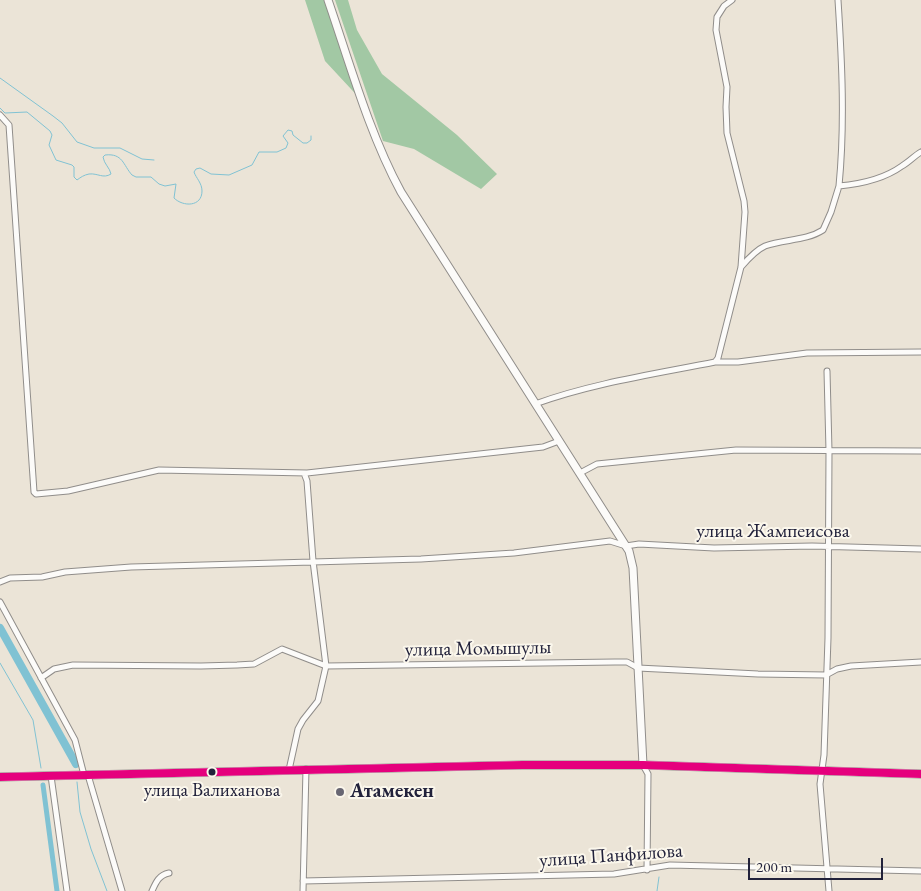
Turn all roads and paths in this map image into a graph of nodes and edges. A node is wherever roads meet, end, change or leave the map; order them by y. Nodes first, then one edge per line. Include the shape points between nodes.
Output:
1 (328, 0) edge
2 (732, 0) edge
3 (838, 0) edge
4 (0, 115) edge
5 (921, 152) edge
6 (839, 186) junction
7 (741, 267) junction
8 (921, 352) edge
9 (715, 362) junction
10 (827, 370) dead end
11 (535, 404) junction
12 (560, 441) junction
13 (829, 451) junction
14 (921, 451) edge
15 (304, 473) junction
16 (580, 473) junction
17 (626, 546) junction
18 (827, 547) junction
19 (921, 548) edge
20 (313, 561) junction
21 (0, 582) edge
22 (0, 602) edge
23 (921, 662) edge
24 (326, 666) junction
25 (638, 668) junction
26 (826, 675) junction
27 (41, 678) junction
28 (643, 765) junction
29 (306, 769) junction
30 (289, 770) junction
31 (821, 772) junction
32 (921, 774) edge
33 (86, 775) junction
34 (51, 776) junction
35 (0, 777) edge
36 (828, 869) junction
37 (647, 870) junction
38 (921, 871) edge
39 (169, 873) dead end
40 (303, 881) junction
41 (67, 891) edge
42 (122, 891) edge
43 (152, 891) edge
44 (303, 891) edge
45 (829, 891) edge

1 - 11 street via 388,167 439,254
2 - 7 street via 720,11 716,22 727,86 727,133 744,201
3 - 6 street via 843,82 843,149
4 - 15 street via 9,125 34,492 68,491 159,470
5 - 6 street via 877,178 856,185
6 - 7 street via 823,230 807,237 764,246
7 - 9 street
8 - 9 street via 807,353
9 - 11 street via 600,385
10 - 13 street
11 - 12 street
12 - 15 street via 543,447
12 - 16 street
13 - 14 street
13 - 16 street via 736,450 597,464
13 - 18 street
15 - 20 street
16 - 17 street
17 - 18 street, улица Жампеисова
17 - 20 street, улица Жампеисова via 610,541 514,553
17 - 25 street via 633,568
18 - 19 street, улица Жампеисова
18 - 26 street
20 - 21 street, улица Жампеисова via 131,567 10,578
20 - 24 street
22 - 27 street
23 - 26 street, улица Момышулы via 851,666 837,668
24 - 25 street, улица Момышулы via 627,662
24 - 27 street, улица Момышулы via 282,649 254,664 73,665 54,669
24 - 30 street via 318,701 298,729
25 - 26 street, улица Момышулы
25 - 28 street
26 - 31 street
27 - 33 street via 75,740
28 - 29 main road
28 - 31 main road
28 - 37 street via 648,774
29 - 30 main road
29 - 40 street
30 - 33 main road
31 - 32 main road
31 - 36 street
33 - 34 main road
33 - 42 street
34 - 35 main road
34 - 41 street
36 - 37 street, улица Панфилова via 670,865
36 - 38 street, улица Панфилова
36 - 45 street
37 - 40 street, улица Панфилова via 614,874
39 - 43 street via 158,879
40 - 44 street

